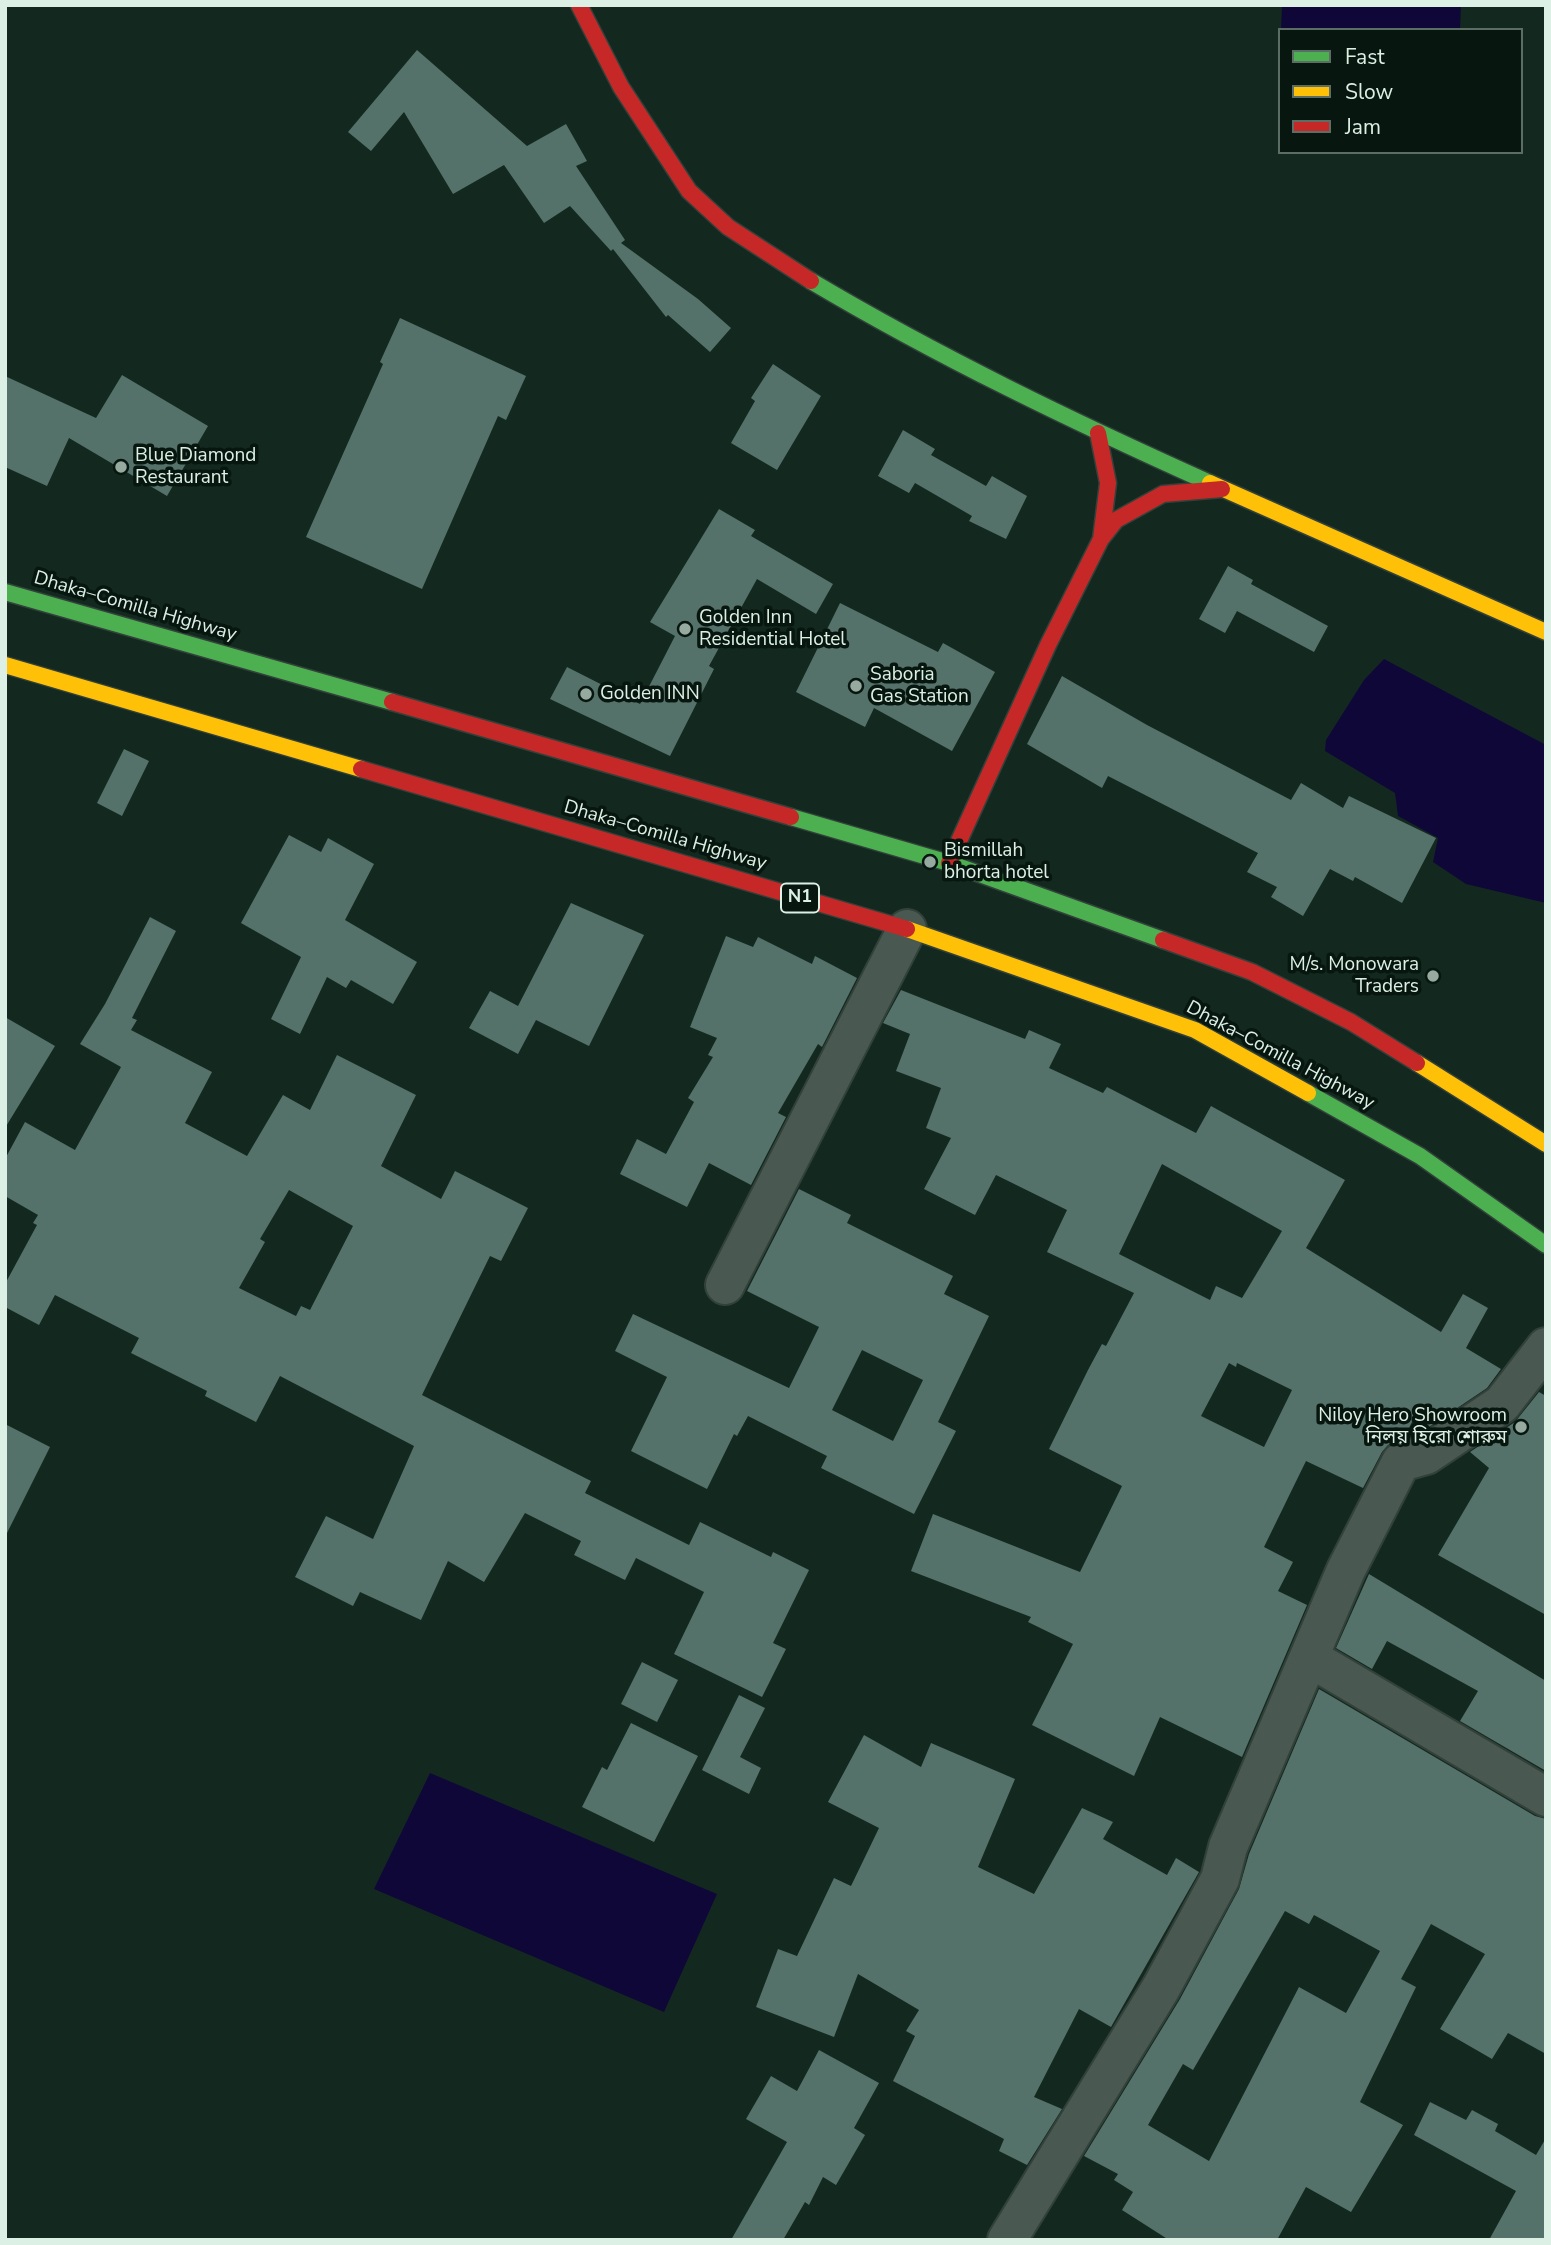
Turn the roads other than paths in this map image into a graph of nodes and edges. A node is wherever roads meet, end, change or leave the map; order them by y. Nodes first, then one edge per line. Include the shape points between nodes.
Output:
1 (579, 5) edge
2 (1098, 433) junction
3 (1224, 489) junction
4 (1101, 539) junction
5 (5, 592) edge
6 (1546, 632) edge
7 (5, 665) edge
8 (949, 863) junction
9 (907, 929) junction
10 (1546, 1144) edge
11 (1546, 1245) edge
12 (725, 1285) dead end
13 (1546, 1347) edge
14 (1310, 1658) junction
15 (1546, 1797) edge
16 (1007, 2240) edge

1 - 2 main road via 621,87 690,191 729,227 870,316
2 - 3 main road
2 - 4 main road via 1108,483
3 - 4 main road via 1163,495 1116,520
3 - 6 main road
4 - 8 main road
5 - 8 main road, Dhaka–Comilla Highway
7 - 9 main road, Dhaka–Comilla Highway / N1
8 - 10 main road, Dhaka–Comilla Highway via 1252,972 1351,1022
9 - 11 main road, Dhaka–Comilla Highway / N1 via 1195,1030 1420,1156
9 - 12 street
13 - 14 street via 1502,1404 1426,1455 1401,1462 1346,1570
14 - 15 street
14 - 16 street via 1228,1847 1220,1879 1161,1989

